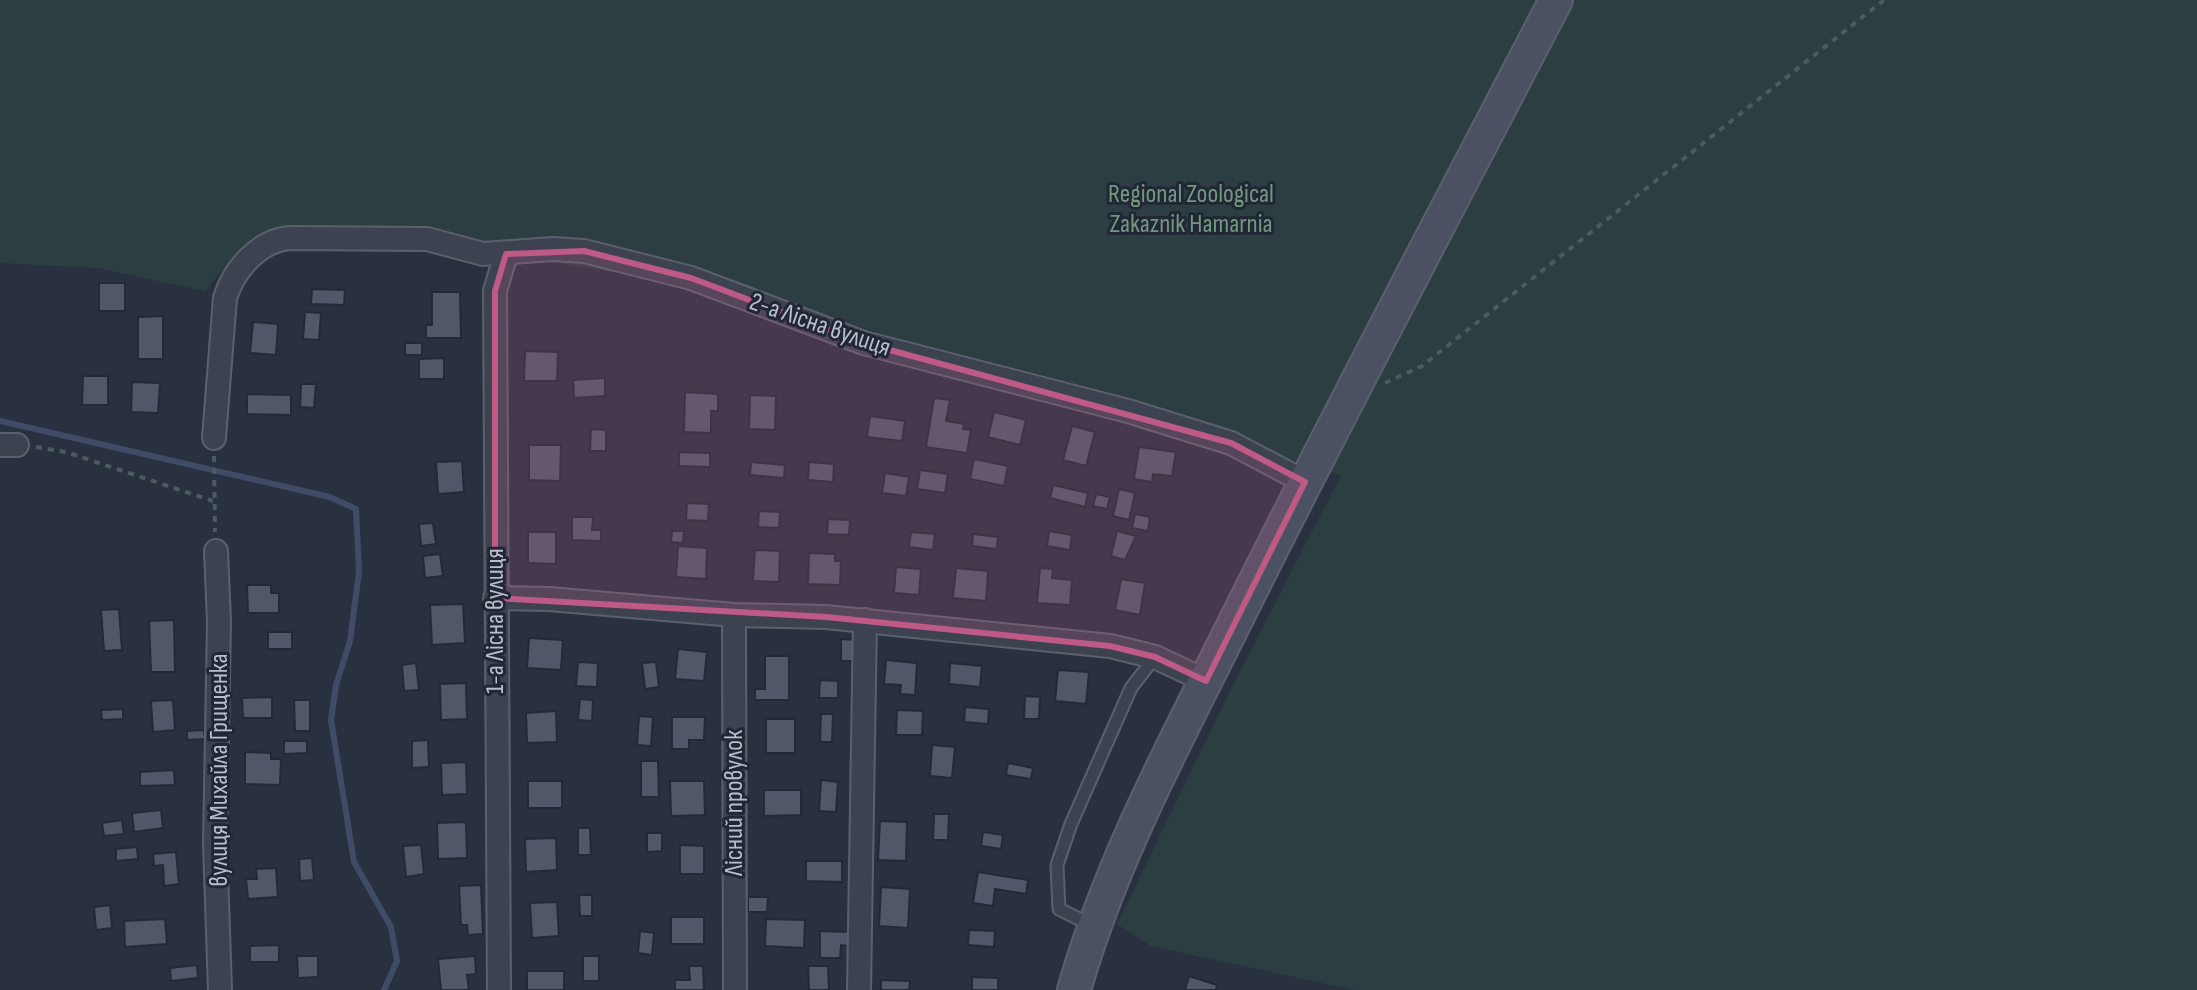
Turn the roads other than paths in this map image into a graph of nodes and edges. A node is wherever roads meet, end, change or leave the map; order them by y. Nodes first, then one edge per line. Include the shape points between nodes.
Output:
1 (1556, 0) edge
2 (506, 254) junction
3 (214, 438) dead end
4 (1305, 482) junction
5 (216, 551) road end
6 (495, 598) junction
7 (734, 615) junction
8 (865, 620) junction
9 (1155, 657) junction
10 (1206, 681) junction
11 (1094, 926) junction
12 (220, 990) edge
13 (499, 990) edge
14 (735, 990) edge
15 (859, 990) edge
16 (1074, 990) edge

1 - 4 street
2 - 3 street, 2-а Лісна вулиця via 477,253 427,239 289,238 269,243 231,282
2 - 4 street, 2-а Лісна вулиця via 570,249 691,278 864,343 1231,443
2 - 6 street, 1-а Лісна вулиця via 495,291
4 - 10 street
5 - 12 street, вулиця Михайла Грищенка
6 - 7 street
6 - 13 street, 1-а Лісна вулиця
7 - 8 street
7 - 14 street, Лісний провулок
8 - 9 street via 1110,646
8 - 15 street
9 - 10 street
9 - 11 lane via 1131,688 1057,865 1059,909
10 - 11 street via 1141,811
11 - 16 street

